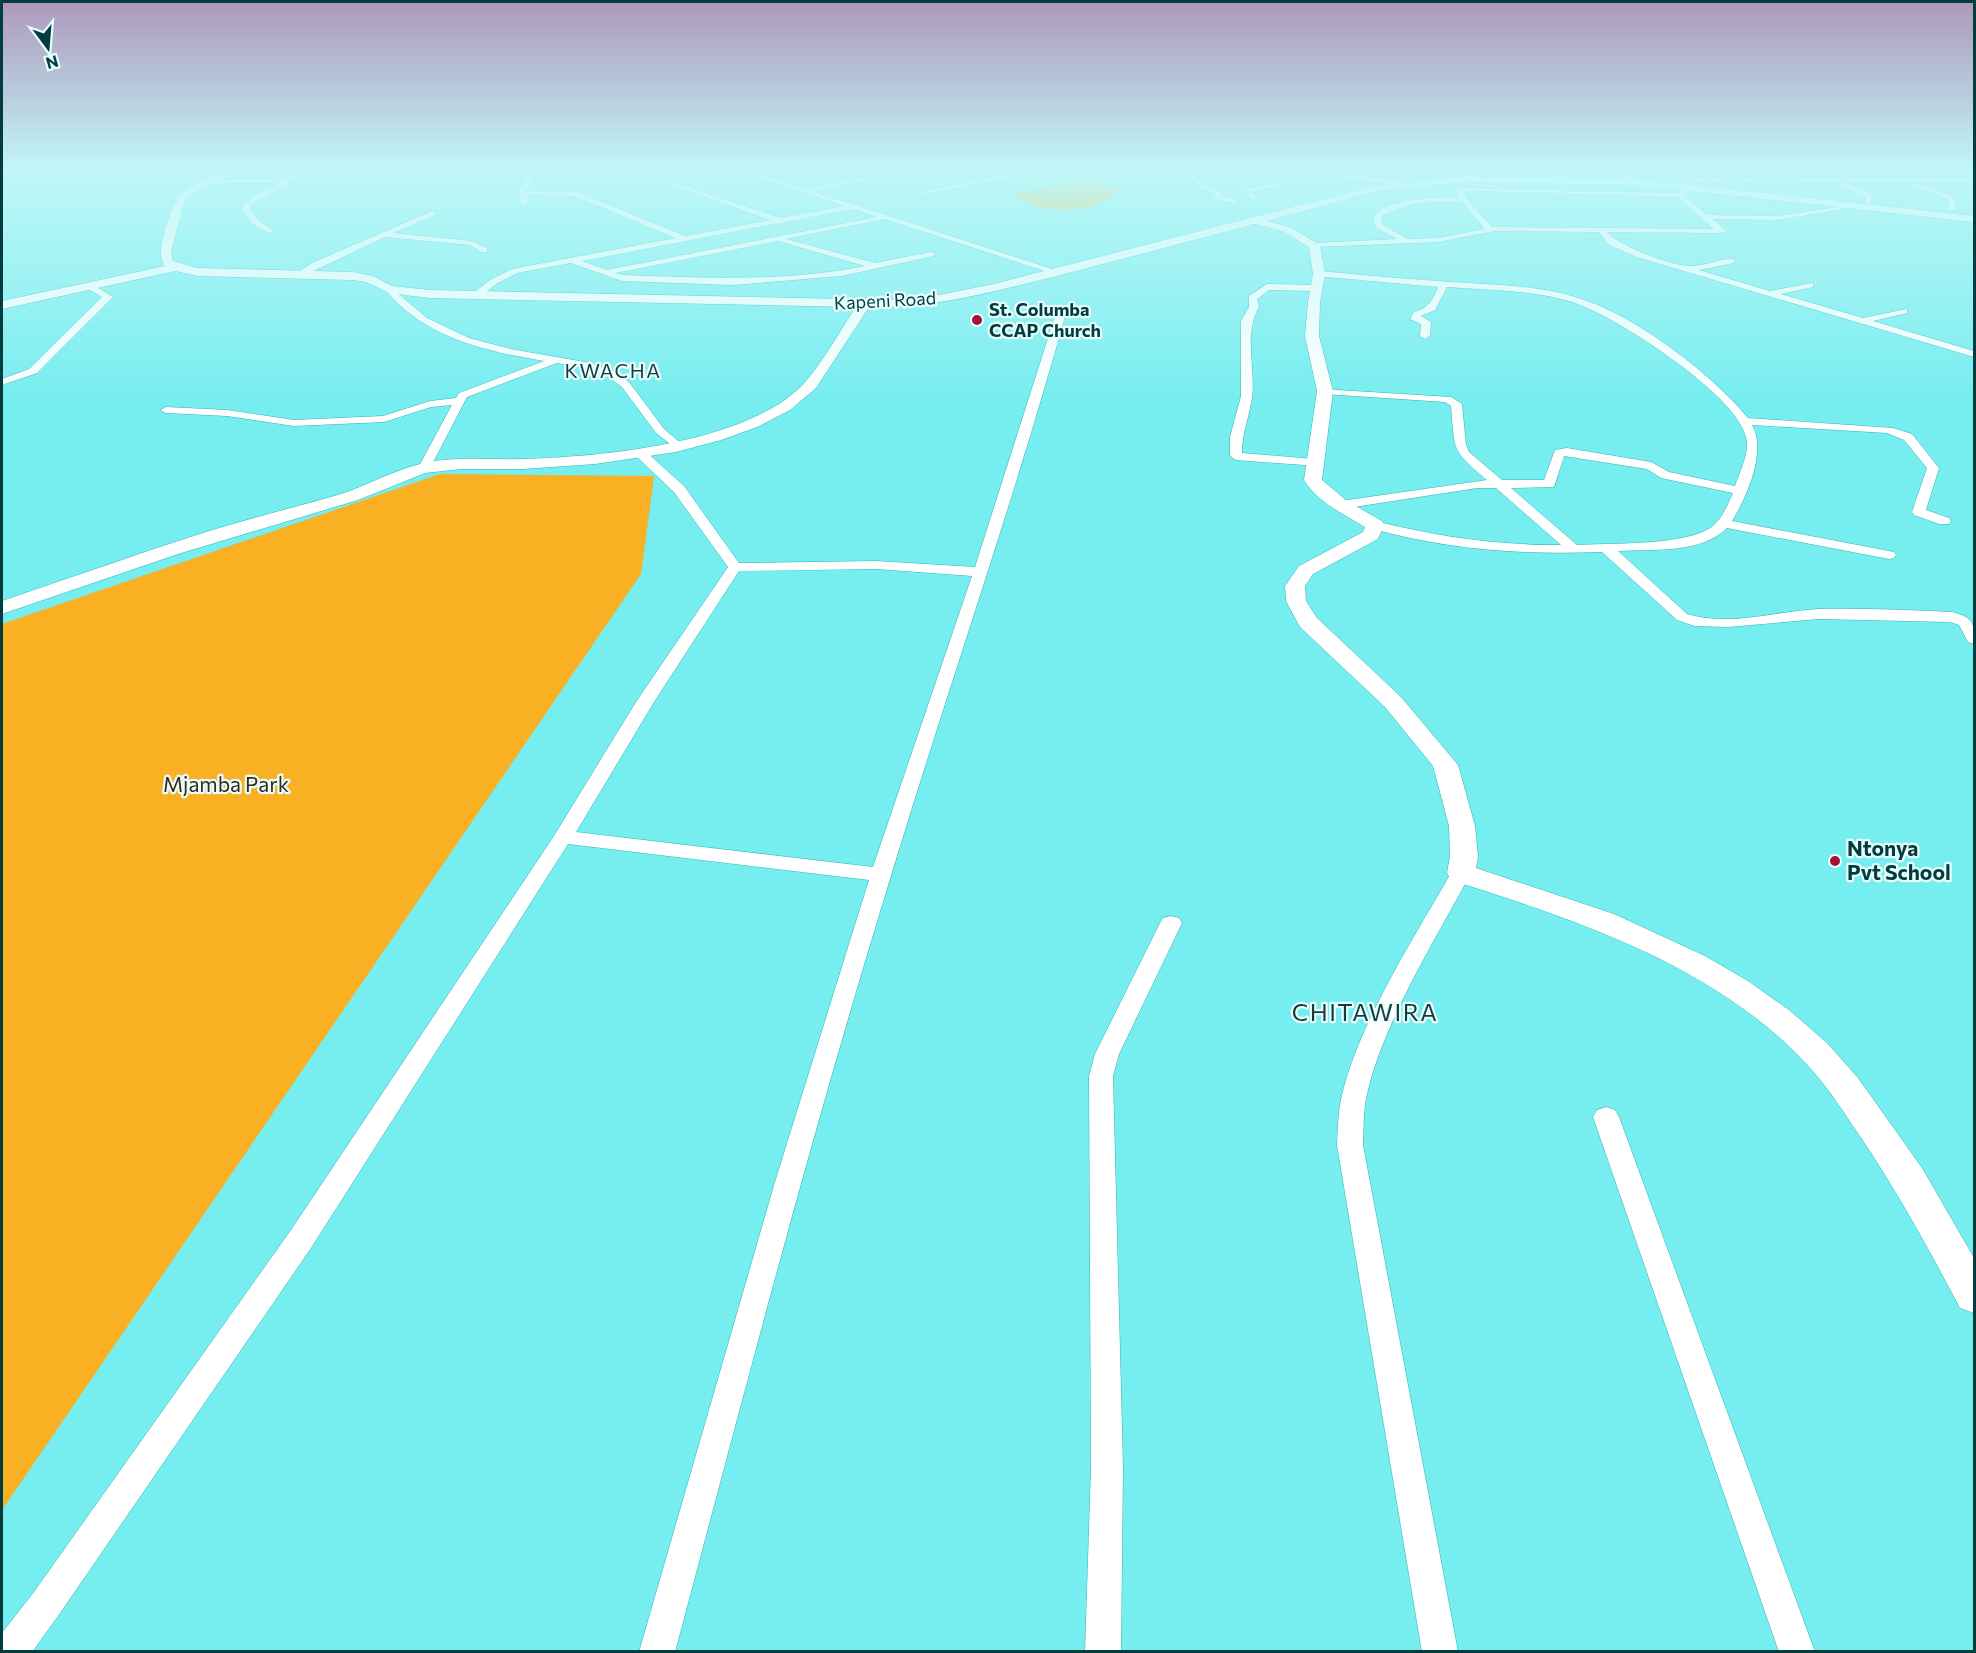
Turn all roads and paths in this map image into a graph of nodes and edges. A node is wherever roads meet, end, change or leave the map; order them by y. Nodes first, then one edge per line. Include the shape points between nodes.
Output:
1 (165, 247) edge
2 (356, 247) edge
3 (479, 247) edge
4 (641, 247) edge
5 (733, 247) edge
6 (806, 247) edge
7 (980, 247) edge
8 (1154, 247) edge
9 (1314, 247) edge
10 (1619, 247) edge
11 (484, 250) dead end
12 (921, 252) dead end
13 (931, 255) junction
14 (942, 257) dead end
15 (571, 260) junction
16 (1731, 261) dead end
17 (875, 266) junction
18 (175, 267) junction
19 (1686, 270) junction
20 (602, 272) junction
21 (1057, 272) junction
22 (298, 275) junction
23 (1318, 281) junction
24 (1443, 284) junction
25 (1810, 285) dead end
26 (89, 286) junction
27 (389, 289) junction
28 (1769, 294) junction
29 (475, 296) junction
30 (2, 305) edge
31 (864, 305) junction
32 (1904, 311) dead end
33 (1061, 313) dead end
34 (1863, 320) junction
35 (1425, 336) dead end
36 (1974, 354) edge
37 (556, 360) junction
38 (2, 382) edge
39 (1325, 391) junction
40 (458, 401) junction
41 (166, 410) dead end
42 (1745, 421) junction
43 (677, 445) junction
44 (640, 453) junction
45 (1314, 463) junction
46 (424, 468) junction
47 (1497, 483) junction
48 (1740, 491) junction
49 (1341, 505) junction
50 (1944, 521) dead end
51 (1724, 523) junction
52 (1375, 525) junction
53 (1606, 548) junction
54 (1574, 549) junction
55 (1889, 555) dead end
56 (735, 567) junction
57 (981, 572) junction
58 (2, 608) edge
59 (1974, 639) edge
60 (563, 837) junction
61 (1461, 873) junction
62 (881, 875) junction
63 (1171, 923) dead end
64 (1606, 1117) dead end
65 (1974, 1294) edge
66 (9, 1652) edge
67 (657, 1652) edge
68 (1102, 1652) edge
69 (1440, 1652) edge
70 (1797, 1652) edge

1 - 18 main road via 167,261
2 - 22 street
3 - 11 street
4 - 15 street
5 - 20 street
6 - 17 street
7 - 21 street
8 - 21 main road, Kapeni Road
9 - 23 main road
10 - 19 street
12 - 13 street
13 - 14 street
13 - 17 street
15 - 20 street
15 - 29 street via 515,271
16 - 19 street
17 - 20 street via 842,273 733,282 635,279
18 - 22 main road, Kapeni Road via 197,272
18 - 26 main road
19 - 28 street
21 - 31 main road, Kapeni Road via 939,299
22 - 27 main road, Kapeni Road via 353,276
23 - 24 street
23 - 39 main road via 1312,336
23 - 45 street via 1267,287 1252,298 1254,307 1246,321 1246,396 1236,437 1236,456
24 - 35 street via 1434,306 1414,319 1426,322
24 - 42 street via 1530,291 1596,307 1703,380
25 - 28 street
26 - 30 main road
26 - 38 street via 108,297 33,371
27 - 29 main road, Kapeni Road
27 - 37 street via 425,320 463,340
28 - 34 street
29 - 31 main road, Kapeni Road
31 - 43 main road via 811,385 796,399 748,424
32 - 34 street
33 - 57 street
34 - 36 street
37 - 40 street via 470,391
37 - 43 street via 597,368 624,382 661,432
39 - 45 main road
39 - 47 street via 1453,402 1464,454
40 - 41 street via 430,404 384,419 294,423 227,413
40 - 46 street
42 - 48 street via 1753,436
42 - 50 street via 1889,430 1908,437 1933,468 1919,512
43 - 44 main road
44 - 46 main road via 549,463
44 - 56 street via 680,489
45 - 49 main road via 1316,485
46 - 58 main road via 353,496 194,542
47 - 48 street via 1549,484 1559,453 1567,452 1651,466 1665,475
47 - 49 street
47 - 54 street
48 - 51 street
49 - 52 main road
51 - 53 street via 1718,530 1697,538
51 - 55 street
52 - 54 street via 1462,543
52 - 61 main road via 1371,535 1306,570 1295,586 1296,601 1308,622 1393,702 1445,765 1462,826
53 - 54 street
53 - 59 street via 1691,621 1820,614 1952,617 1965,622
56 - 57 street via 876,565
56 - 60 street via 645,702
57 - 62 street
60 - 62 street
60 - 66 street via 301,1239
61 - 65 main road via 1617,926 1725,981 1766,1010 1815,1052 1853,1098 1914,1187
61 - 69 street via 1388,1012 1361,1077 1351,1113 1350,1145
62 - 67 street via 779,1213
63 - 68 street via 1107,1054 1101,1076 1107,1468
64 - 70 street

